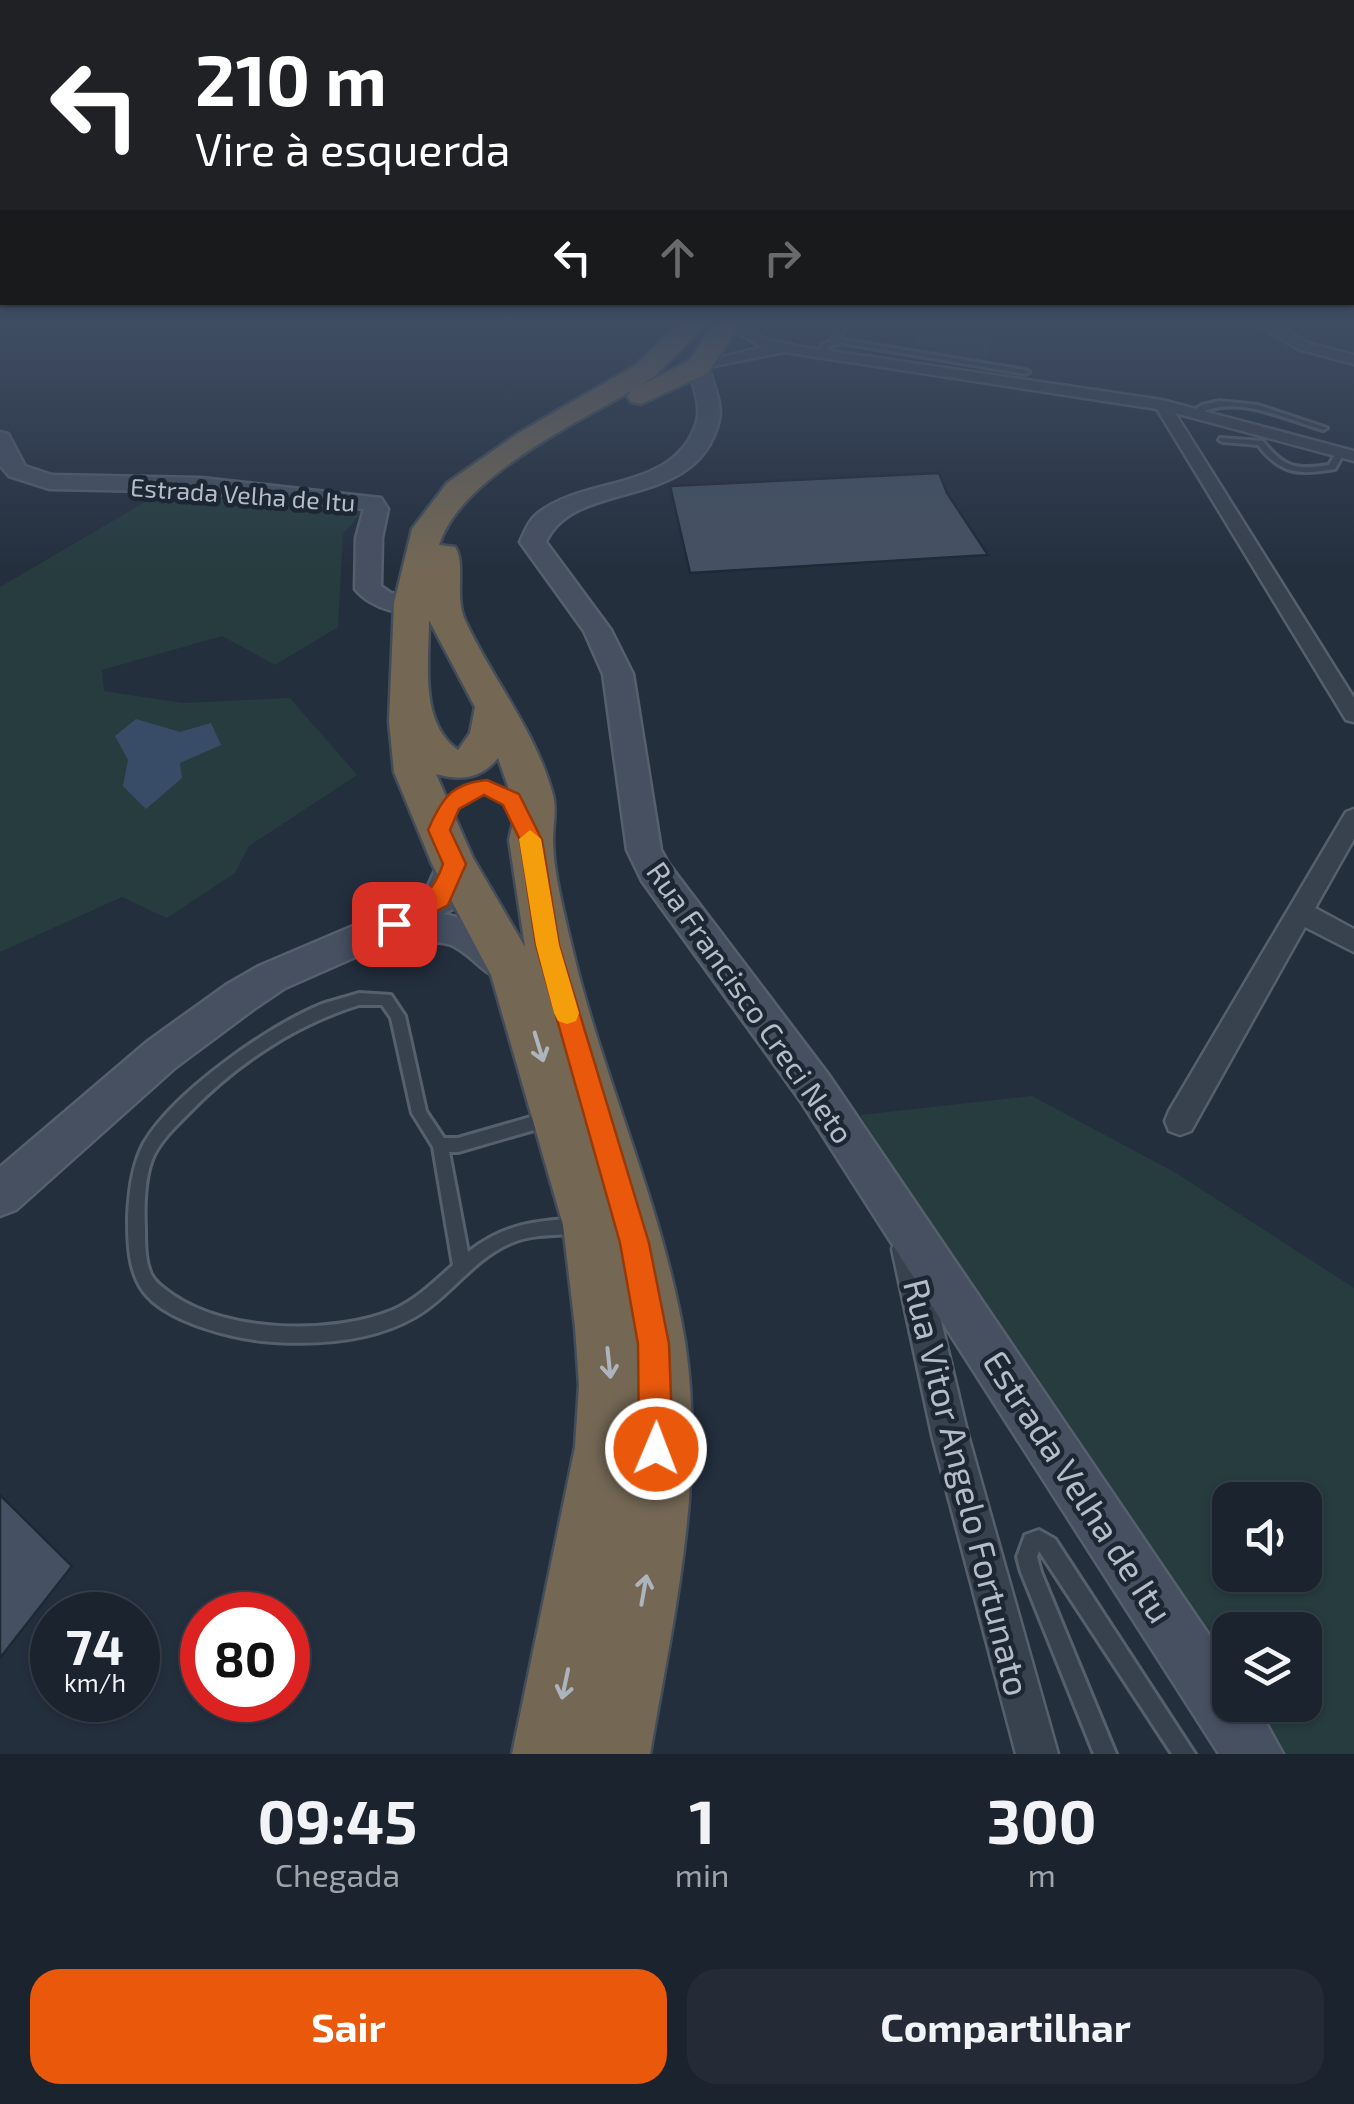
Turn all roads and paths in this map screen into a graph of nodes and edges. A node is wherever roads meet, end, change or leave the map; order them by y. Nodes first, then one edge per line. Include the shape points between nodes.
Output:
1 (587, 405) edge
2 (618, 405) edge
3 (707, 405) edge
4 (1155, 405) edge
5 (1201, 405) edge
6 (1241, 405) edge
7 (1162, 406) junction
8 (1192, 414) junction
9 (1324, 428) dead end
10 (0, 439) edge
11 (1223, 440) dead end
12 (1347, 454) edge
13 (412, 603) junction
14 (412, 694) junction
15 (493, 709) junction
16 (1354, 715) edge
17 (1354, 818) edge
18 (531, 840) junction
19 (447, 847) junction
20 (1298, 912) junction
21 (366, 938) junction
22 (1354, 941) edge
23 (514, 972) junction
24 (559, 1116) junction
25 (1180, 1121) dead end
26 (440, 1145) junction
27 (0, 1195) edge
28 (902, 1220) junction
29 (592, 1226) junction
30 (462, 1268) junction
31 (550, 1754) edge
32 (612, 1754) edge
33 (1038, 1754) edge
34 (1105, 1754) edge
35 (1184, 1754) edge
36 (1253, 1754) edge

1 - 13 highway via 458,490 428,529
2 - 15 highway via 531,452 489,486 447,542 440,588 445,616
3 - 28 main road, Rua Francisco Creci Neto via 699,442 676,470 548,515 533,542 598,630 618,674 638,820 654,871 814,1087
4 - 7 street
5 - 8 lane
6 - 9 lane
7 - 8 street
7 - 16 street
8 - 12 street
10 - 13 main road, Estrada Velha de Itu via 17,471 50,482 200,485 372,504 368,590 384,600
11 - 12 lane via 1260,443 1275,464 1304,472 1332,467
13 - 14 highway
14 - 15 highway via 422,733 448,766 480,754
14 - 19 highway via 416,772
15 - 18 highway via 532,795
17 - 20 street
18 - 19 highway via 511,800 474,789 450,804
32 -> 18 highway via 651,1546 658,1417 654,1344 634,1243 548,945
19 - 21 main road via 440,899
19 - 23 highway
20 - 22 street
20 - 25 street
21 - 23 main road via 452,927
21 - 27 main road via 272,978 225,1008
23 -> 24 highway
24 - 26 lane
24 - 29 highway
26 - 30 lane
26 - 30 lane via 419,1113 393,1006 376,997 292,1024 188,1100 148,1151 135,1216 142,1276 179,1308 231,1330 278,1334 394,1319
28 - 33 street, Rua Vitor Angelo Fortunato via 950,1435
28 - 36 main road, Estrada Velha de Itu
29 - 30 lane via 524,1230 480,1251
29 -> 31 highway via 611,1385 608,1447
34 - 35 lane via 1026,1558 1038,1540

